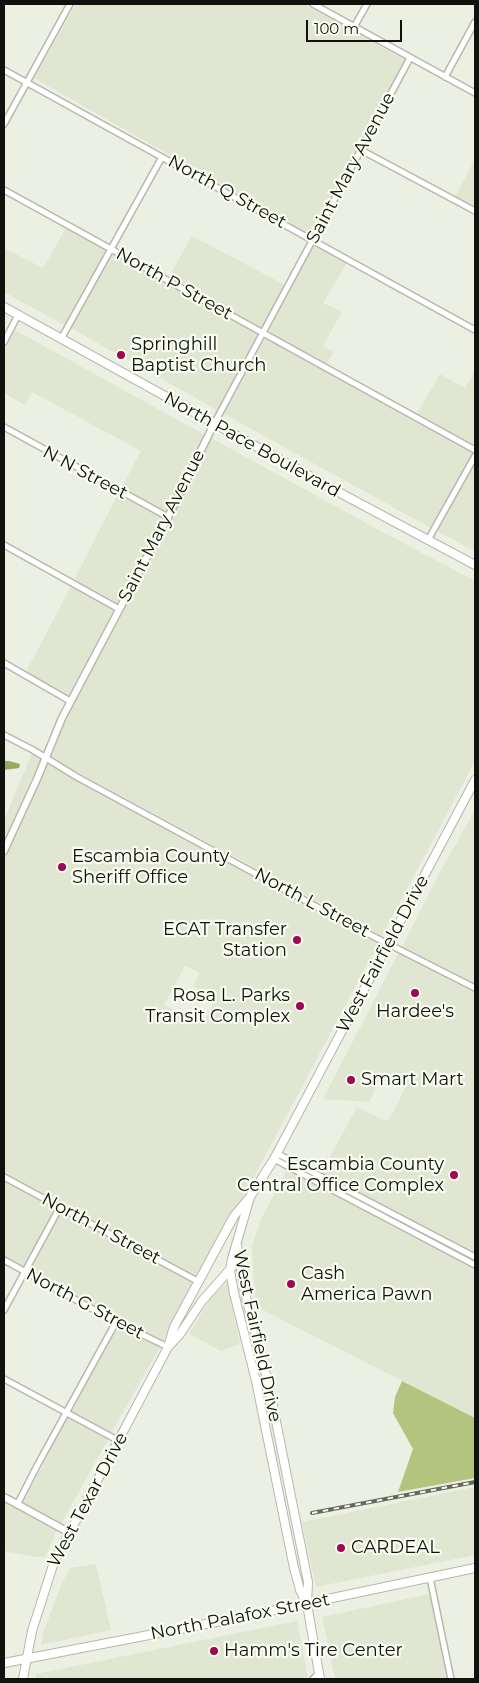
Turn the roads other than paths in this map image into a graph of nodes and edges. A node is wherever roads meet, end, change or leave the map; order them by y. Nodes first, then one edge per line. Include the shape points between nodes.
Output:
1 (70, 4) edge
2 (313, 4) edge
3 (366, 4) edge
4 (475, 22) edge
5 (354, 27) junction
6 (410, 58) junction
7 (4, 70) edge
8 (445, 77) junction
9 (26, 83) junction
10 (475, 93) edge
11 (4, 124) edge
12 (361, 150) junction
13 (162, 157) junction
14 (4, 190) edge
15 (475, 211) edge
16 (313, 240) junction
17 (111, 249) junction
18 (4, 307) edge
19 (18, 315) junction
20 (475, 330) edge
21 (263, 333) junction
22 (61, 339) junction
23 (4, 342) edge
24 (214, 424) junction
25 (4, 427) edge
26 (475, 450) edge
27 (475, 456) edge
28 (168, 517) junction
29 (428, 540) junction
30 (4, 545) edge
31 (475, 565) edge
32 (119, 609) junction
33 (4, 663) edge
34 (70, 701) junction
35 (4, 735) edge
36 (45, 758) junction
37 (475, 780) edge
38 (4, 851) edge
39 (389, 944) junction
40 (475, 988) edge
41 (275, 1156) junction
42 (4, 1177) edge
43 (250, 1197) junction
44 (60, 1207) junction
45 (237, 1241) junction
46 (475, 1257) edge
47 (239, 1259) junction
48 (4, 1260) edge
49 (475, 1265) edge
50 (230, 1270) junction
51 (25, 1272) junction
52 (198, 1282) junction
53 (4, 1310) edge
54 (116, 1322) junction
55 (168, 1347) junction
56 (4, 1378) edge
57 (66, 1413) junction
58 (119, 1441) junction
59 (4, 1497) edge
60 (17, 1505) junction
61 (70, 1533) junction
62 (475, 1568) edge
63 (430, 1578) junction
64 (307, 1604) junction
65 (26, 1659) junction
66 (4, 1663) edge
67 (319, 1676) edge
68 (23, 1679) edge
69 (313, 1679) edge
70 (451, 1679) edge

1 - 9 street
2 - 5 street
3 - 5 street
4 - 8 street
5 - 6 street
6 - 8 street
6 - 12 street, Saint Mary Avenue
7 - 9 street, North Q Street
8 - 10 street
9 - 11 street
9 - 13 street, North Q Street
12 - 15 street
12 - 16 street, Saint Mary Avenue
13 - 16 street, North Q Street
13 - 17 street
14 - 17 street, North P Street
16 - 20 street, North Q Street
16 - 21 street, Saint Mary Avenue
17 - 21 street, North P Street
17 - 22 street
18 - 19 main road, North Pace Boulevard
19 - 22 main road, North Pace Boulevard
19 - 23 street
21 - 24 street, Saint Mary Avenue
21 - 26 street, North P Street
22 - 24 main road, North Pace Boulevard
24 - 28 street, Saint Mary Avenue
24 - 29 main road, North Pace Boulevard
25 - 28 street, N N Street
27 - 29 street
28 - 32 street, Saint Mary Avenue
29 - 31 main road, North Pace Boulevard
30 - 32 street
32 - 34 street, Saint Mary Avenue
33 - 34 street
34 - 36 street, Saint Mary Avenue
35 - 36 street, North L Street
36 - 38 street, Saint Mary Avenue
36 - 39 street, North L Street
37 - 39 main road, West Fairfield Drive
39 - 40 street, North L Street
39 - 41 main road, West Fairfield Drive
41 - 43 main road, West Fairfield Drive
41 - 46 street
41 - 49 street
42 - 44 street, North H Street
43 - 45 main road, West Fairfield Drive
43 - 52 main road, West Texar Drive via 234,1216
44 - 51 street
44 - 52 street, North H Street
45 - 47 main road, West Fairfield Drive
45 - 50 main road
47 - 50 main road, West Texar Drive
47 - 64 main road, West Fairfield Drive via 269,1386 308,1582
48 - 51 street, North G Street
50 - 55 main road, West Texar Drive
50 - 64 main road, West Fairfield Drive via 294,1568
51 - 53 street
51 - 54 street, North G Street
52 - 55 main road, West Texar Drive via 174,1327
54 - 55 street, North G Street
54 - 57 street
55 - 58 main road, West Texar Drive
56 - 57 street
57 - 58 street
57 - 60 street
58 - 61 main road, West Texar Drive
59 - 60 street
60 - 61 street
61 - 65 main road, West Texar Drive via 48,1577
62 - 63 main road, North Palafox Street
63 - 64 main road, North Palafox Street
63 - 70 street
64 - 65 main road, North Palafox Street
64 - 67 main road
65 - 66 main road, North Palafox Street
65 - 68 main road, West Texar Drive
67 - 69 street

